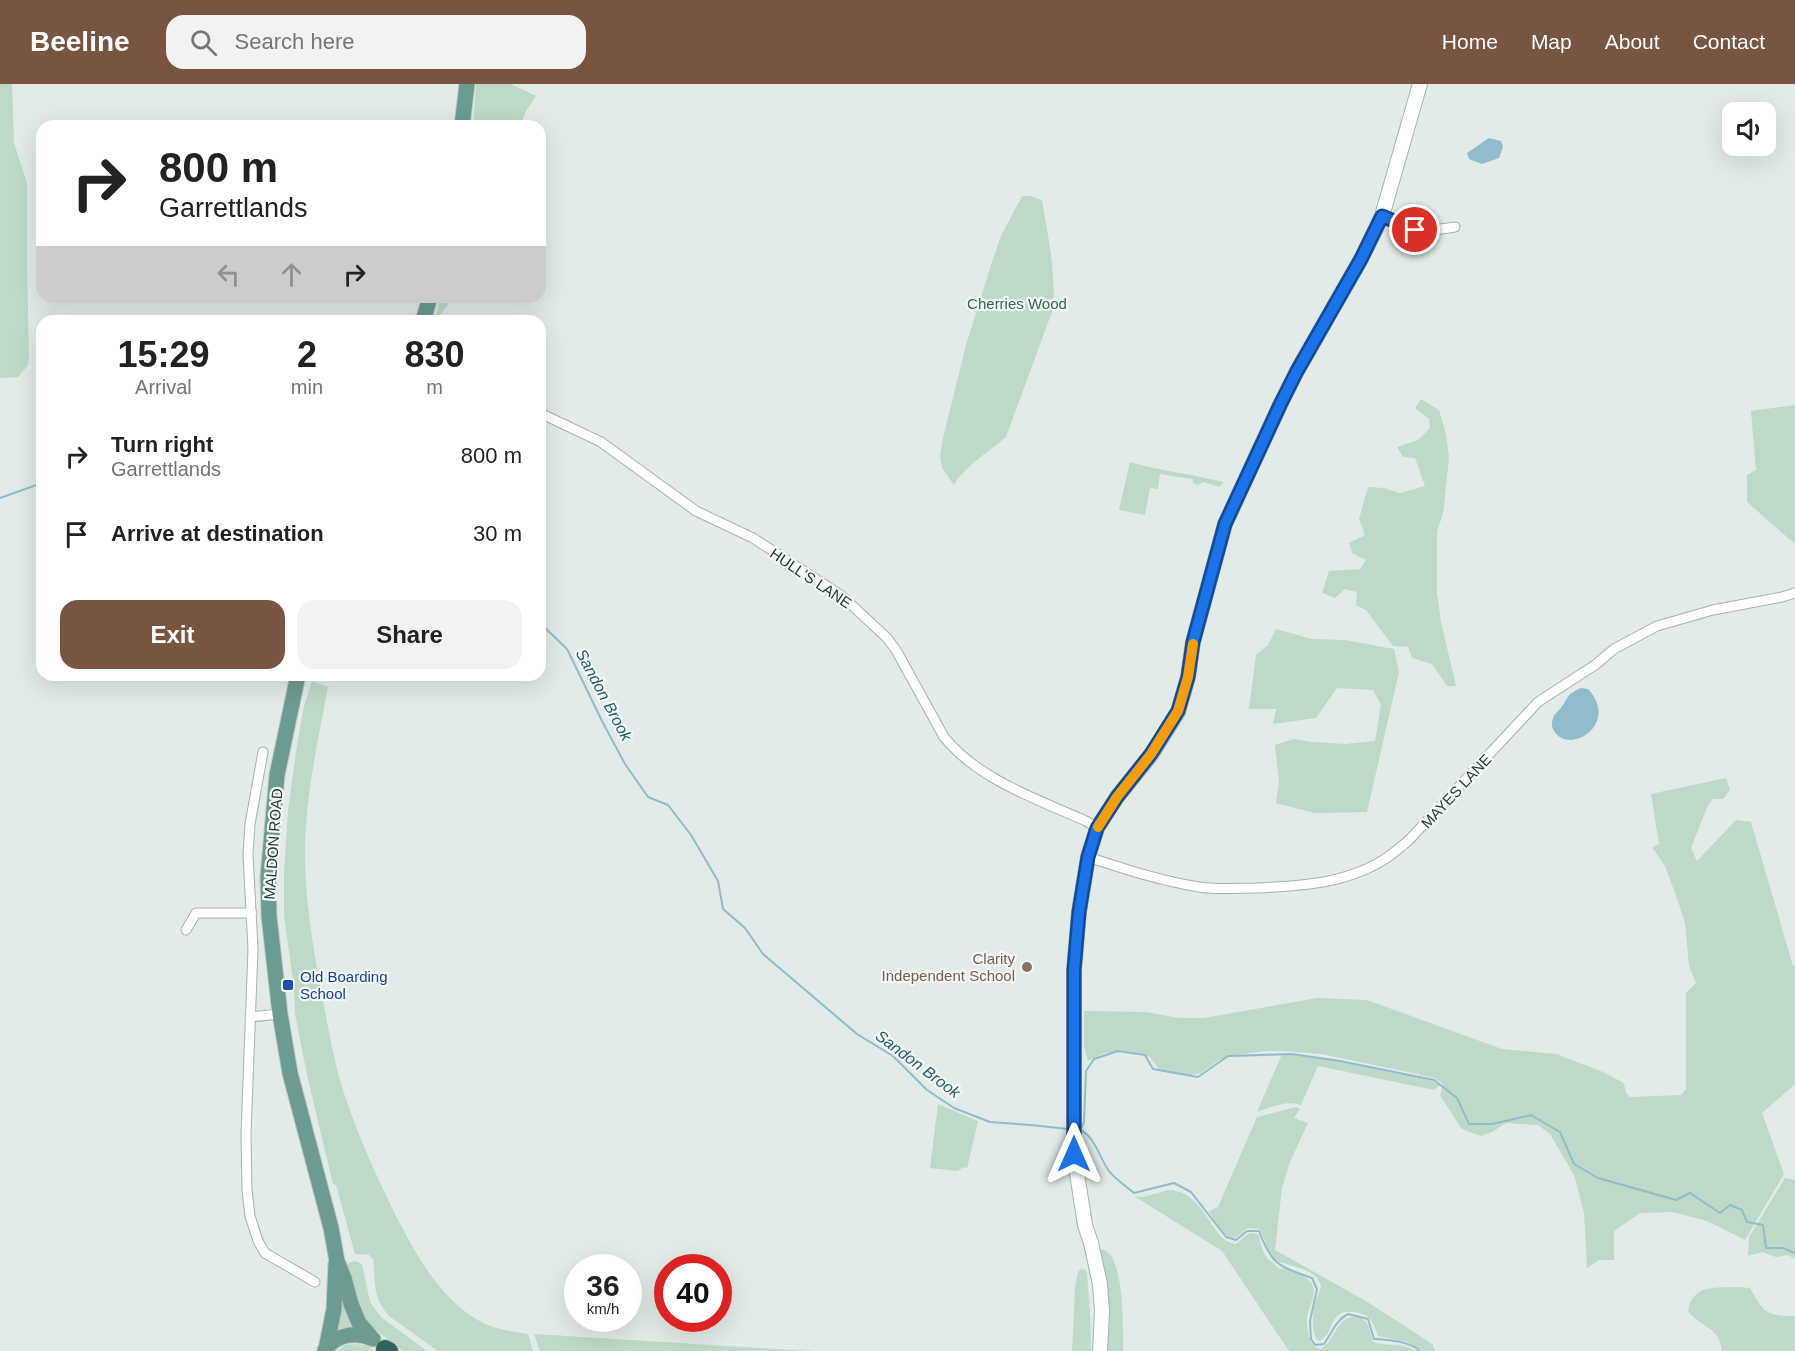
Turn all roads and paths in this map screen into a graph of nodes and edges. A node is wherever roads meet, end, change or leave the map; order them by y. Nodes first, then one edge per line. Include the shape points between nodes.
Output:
1 (467, 84) edge
2 (1420, 84) edge
3 (463, 120) edge
4 (1382, 216) junction
5 (1455, 227) dead end
6 (546, 416) edge
7 (1795, 593) edge
8 (297, 681) edge
9 (263, 752) dead end
10 (1097, 828) junction
11 (1088, 857) junction
12 (252, 913) junction
13 (186, 930) dead end
14 (280, 1014) junction
15 (250, 1017) junction
16 (337, 1261) junction
17 (315, 1282) dead end
18 (370, 1338) junction
19 (325, 1350) edge
20 (387, 1350) edge
21 (1100, 1351) edge

1 - 3 main road
2 - 4 street
4 - 5 street via 1424,231
4 - 10 street via 1293,379 1225,524 1178,711
6 - 10 street, HULL'S LANE via 601,442 696,512 753,538 842,596 896,650 952,747 1010,787
7 - 11 street, MAYES LANE via 1657,626 1614,649 1538,702 1410,840 1388,857 1342,879 1286,887 1203,887
8 - 14 main road, MALDON ROAD via 277,775 268,877
9 - 12 street, MALDON ROAD via 248,854
10 - 11 street
11 - 21 street via 1074,970 1074,1154 1085,1225 1100,1284
12 - 13 street via 196,912
12 - 15 street, MALDON ROAD
14 - 15 street
14 - 16 main road, MALDON ROAD via 290,1073
15 - 17 street, MALDON ROAD via 246,1134 250,1216 265,1252
16 - 18 main road, MALDON ROAD via 359,1323
16 - 19 main road, MALDON ROAD via 334,1309
18 - 19 main road via 346,1335
18 - 20 main road

